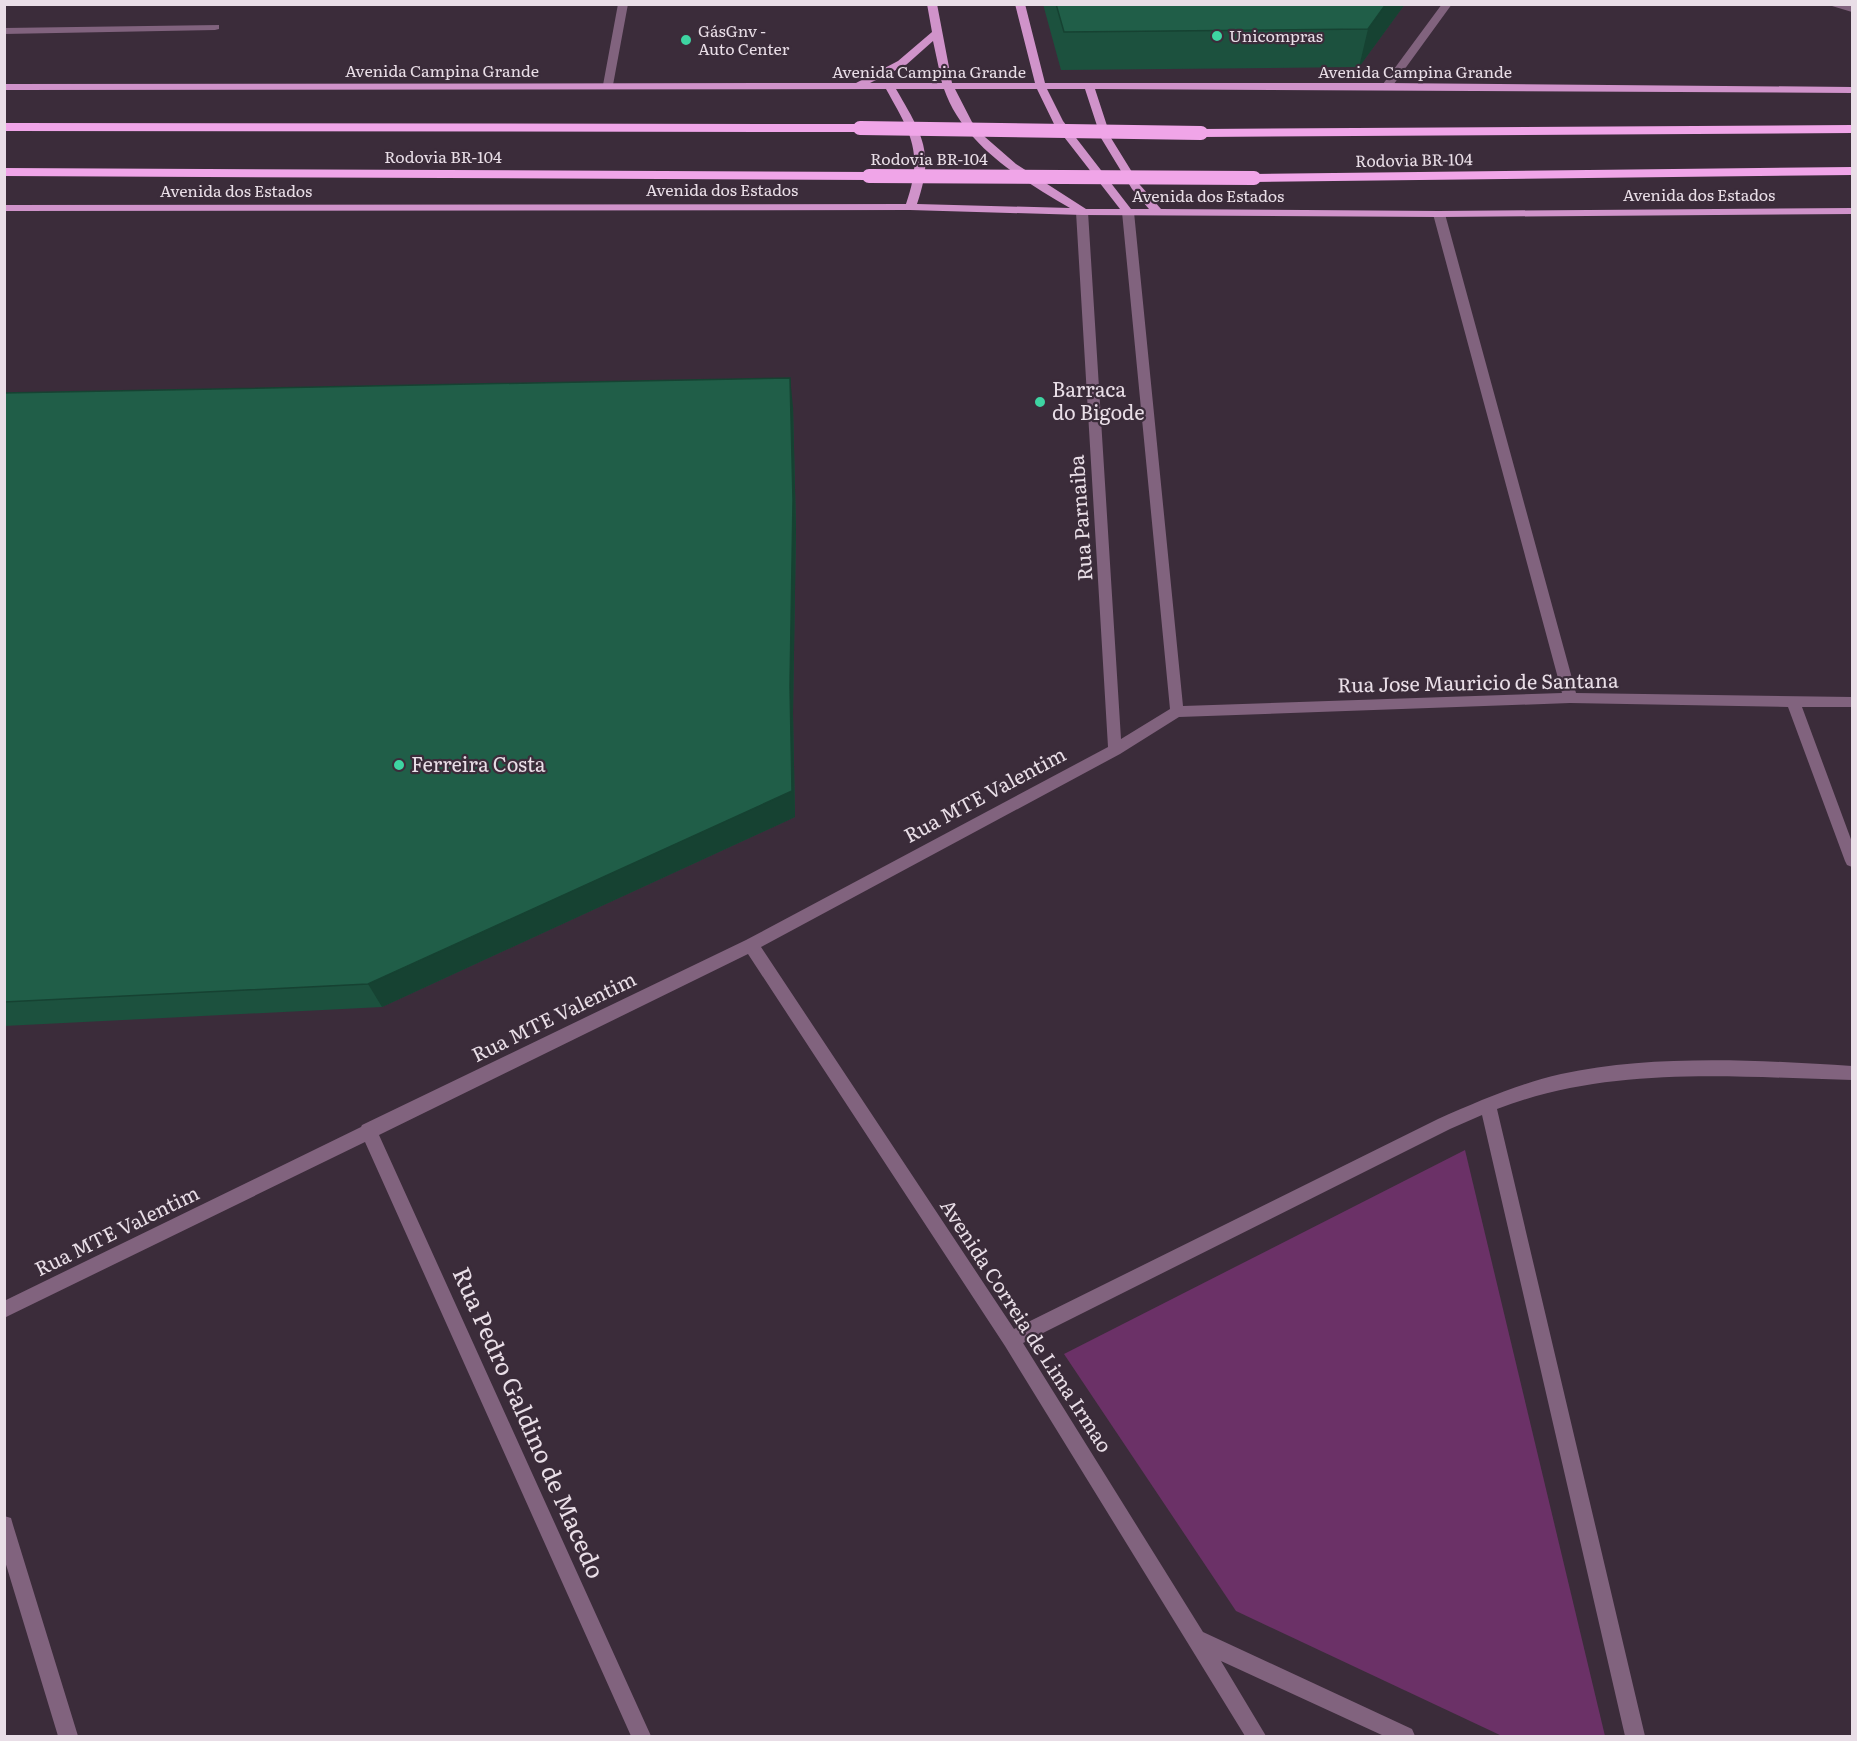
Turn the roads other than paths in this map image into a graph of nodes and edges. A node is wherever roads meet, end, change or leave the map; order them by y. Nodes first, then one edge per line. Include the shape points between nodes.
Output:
1 (623, 4) edge
2 (932, 4) edge
3 (1020, 4) edge
4 (1447, 4) edge
5 (1835, 4) edge
6 (1852, 9) edge
7 (215, 27) dead end
8 (4, 31) edge
9 (937, 32) junction
10 (608, 85) junction
11 (855, 86) junction
12 (889, 86) junction
13 (949, 86) junction
14 (1387, 86) junction
15 (4, 87) edge
16 (1089, 87) junction
17 (1041, 88) junction
18 (1852, 90) edge
19 (4, 127) edge
20 (1852, 129) edge
21 (1852, 171) edge
22 (4, 172) edge
23 (910, 207) junction
24 (4, 208) edge
25 (1852, 211) edge
26 (1082, 212) junction
27 (1128, 212) junction
28 (1158, 212) junction
29 (1439, 214) junction
30 (1570, 698) junction
31 (1852, 702) edge
32 (1794, 703) junction
33 (1177, 712) junction
34 (1115, 750) junction
35 (1852, 861) edge
36 (751, 945) junction
37 (1852, 1073) edge
38 (1488, 1104) junction
39 (368, 1130) junction
40 (4, 1310) edge
41 (1011, 1340) junction
42 (4, 1525) edge
43 (1196, 1639) junction
44 (68, 1737) edge
45 (641, 1737) edge
46 (1256, 1737) edge
47 (1405, 1737) edge
48 (1635, 1737) edge

1 - 10 street
2 - 9 main road
3 - 17 main road
4 - 14 street
5 - 6 street
7 - 8 street
9 - 11 main road via 902,63
9 - 13 main road
10 - 11 main road, Avenida Campina Grande
10 - 15 main road, Avenida Campina Grande
11 - 12 main road, Avenida Campina Grande
12 - 13 main road, Avenida Campina Grande
12 - 23 main road via 922,150 921,179
13 - 17 main road, Avenida Campina Grande
13 - 26 main road via 971,128 1001,156
14 - 16 main road, Avenida Campina Grande
14 - 18 main road, Avenida Campina Grande
16 - 17 main road, Avenida Campina Grande
16 - 28 main road via 1106,138 1136,187
17 - 27 main road via 1058,122
19 - 20 highway, Rodovia BR-104, bridge via 1201,132
21 - 22 highway, Rodovia BR-104, bridge via 1254,178
23 - 24 main road, Avenida dos Estados
23 - 26 main road, Avenida dos Estados
25 - 29 main road, Avenida dos Estados
26 - 27 main road, Avenida dos Estados
26 - 34 street, Rua Parnaiba
27 - 28 main road, Avenida dos Estados
27 - 33 street
28 - 29 main road, Avenida dos Estados
29 - 30 street
30 - 32 street, Rua Jose Mauricio de Santana
30 - 33 street, Rua Jose Mauricio de Santana
31 - 32 street, Rua Jose Mauricio de Santana
32 - 35 street
33 - 34 street, Rua Jose Mauricio de Santana
34 - 36 street, Rua MTE Valentim
36 - 39 street, Rua MTE Valentim
36 - 41 street, Avenida Correia de Lima Irmao
37 - 38 street via 1677,1070 1600,1075
38 - 41 street
38 - 48 street
39 - 40 street, Rua MTE Valentim
39 - 45 street, Rua Pedro Galdino de Macedo
41 - 43 street, Avenida Correia de Lima Irmao
42 - 44 street
43 - 46 street, Avenida Correia de Lima Irmao
43 - 47 street

